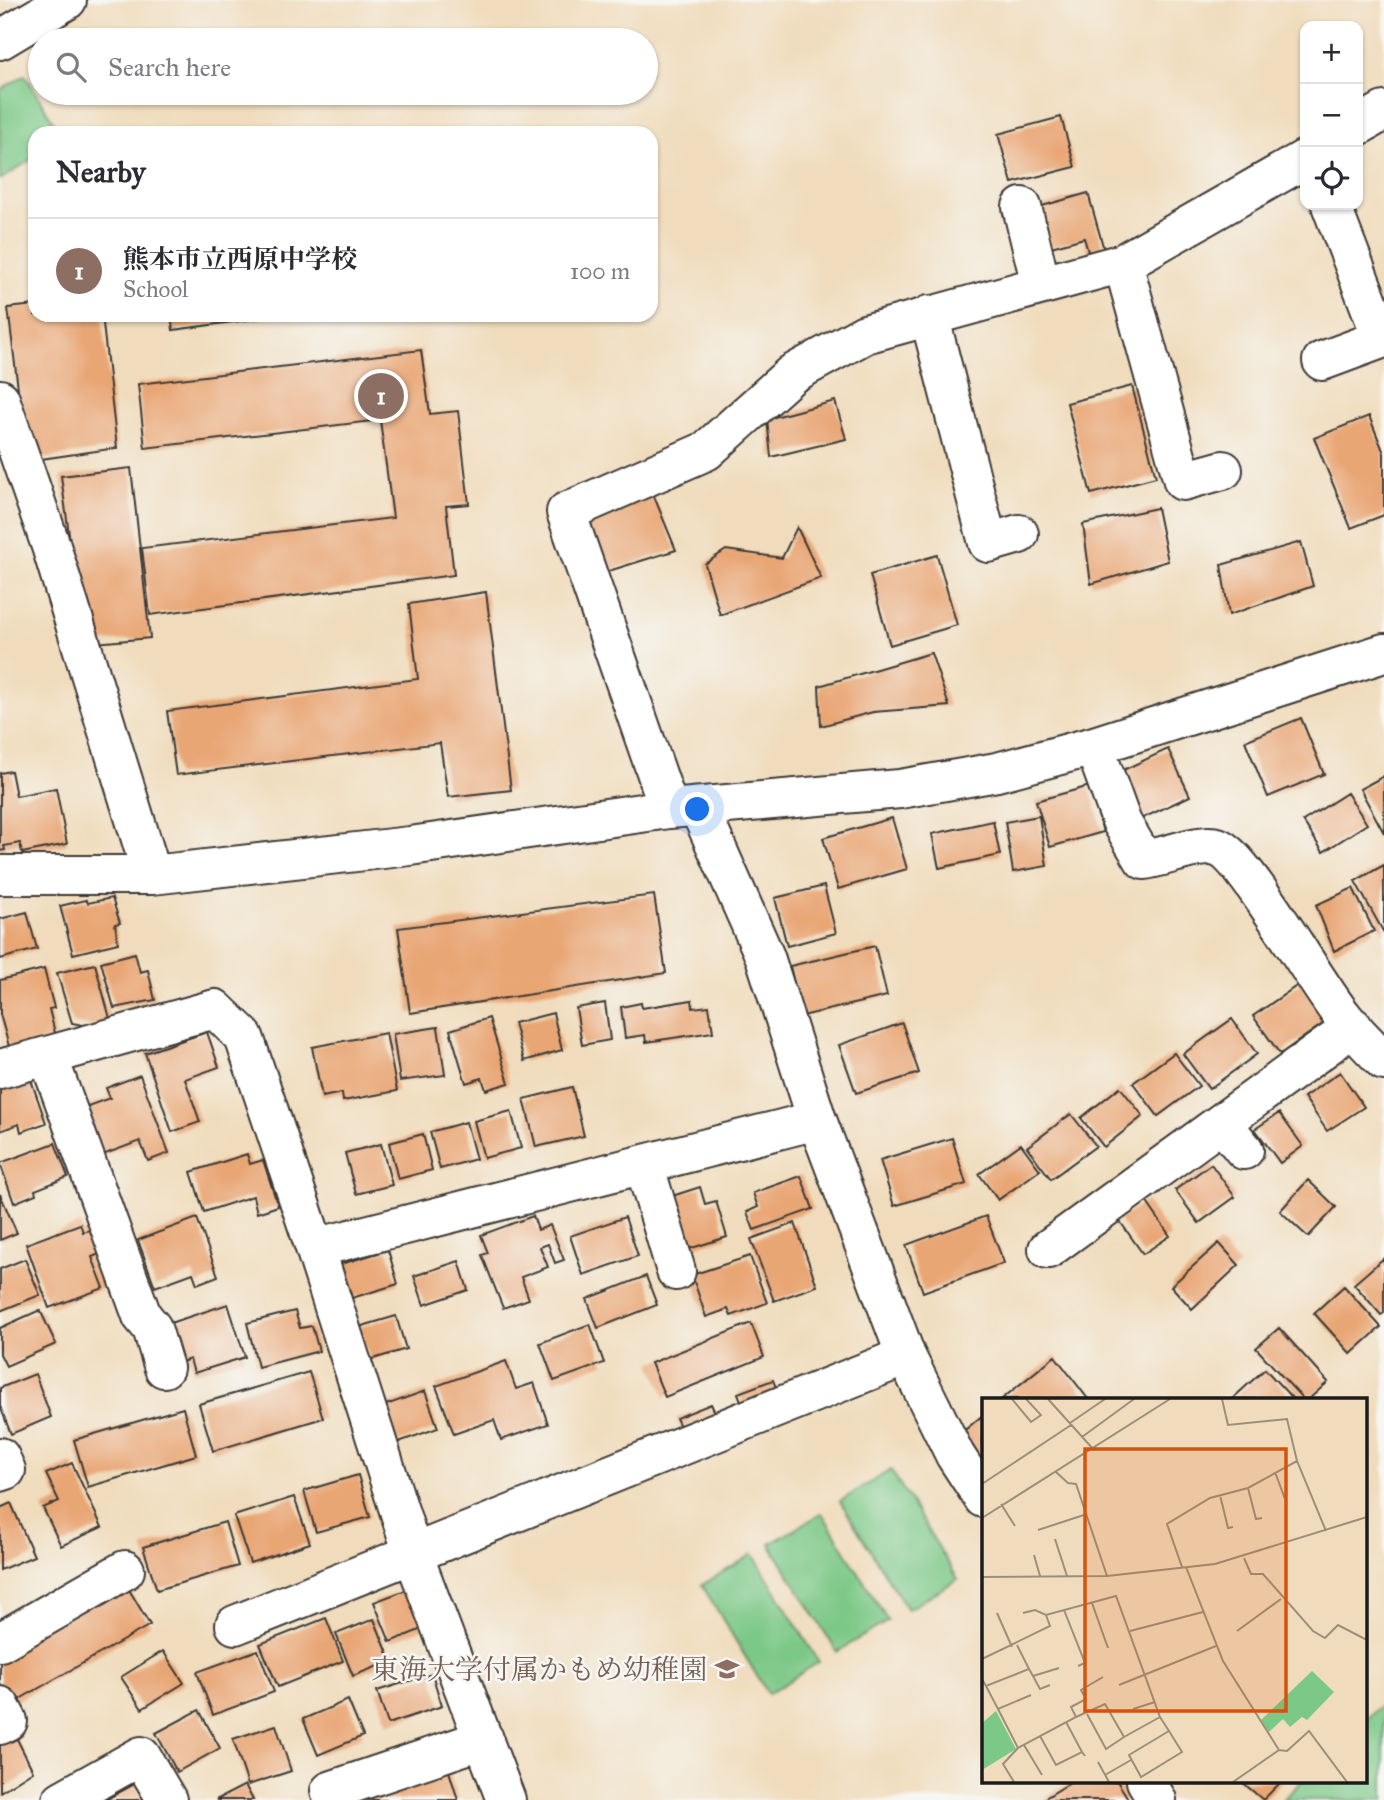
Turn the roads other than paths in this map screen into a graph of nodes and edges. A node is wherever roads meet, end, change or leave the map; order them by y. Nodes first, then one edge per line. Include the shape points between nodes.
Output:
1 (63, 1) edge
2 (0, 40) edge
3 (1384, 111) edge
4 (1363, 123) edge
5 (1300, 162) edge
6 (1021, 207) dead end
7 (1333, 210) edge
8 (1123, 263) junction
9 (1041, 285) junction
10 (929, 315) junction
11 (1383, 338) edge
12 (1322, 361) dead end
13 (0, 399) edge
14 (8, 445) edge
15 (1223, 470) dead end
16 (989, 543) dead end
17 (1384, 653) edge
18 (1094, 747) junction
19 (684, 808) junction
20 (0, 875) edge
21 (152, 875) junction
22 (1353, 1027) junction
23 (48, 1056) junction
24 (1384, 1061) edge
25 (0, 1069) edge
26 (817, 1120) junction
27 (644, 1164) junction
28 (315, 1248) junction
29 (1048, 1248) dead end
30 (677, 1271) dead end
31 (906, 1356) junction
32 (164, 1368) dead end
33 (0, 1457) edge
34 (0, 1472) edge
35 (982, 1496) edge
36 (413, 1554) junction
37 (125, 1570) dead end
38 (235, 1625) dead end
39 (0, 1642) edge
40 (0, 1706) edge
41 (0, 1725) edge
42 (484, 1739) junction
43 (1147, 1783) edge
44 (330, 1791) dead end
45 (62, 1800) edge
46 (167, 1800) edge
47 (506, 1800) edge
48 (1157, 1800) edge

1 - 2 street
3 - 4 street
5 - 8 street
6 - 9 street
7 - 11 street
8 - 9 street
8 - 15 street via 1183,481
9 - 10 street
10 - 16 street
10 - 19 street via 865,334 792,374 706,451 566,513
11 - 12 street
13 - 14 street
14 - 21 street via 51,546
17 - 18 street
18 - 19 street via 997,772 900,789
18 - 22 street via 1122,824 1144,860 1203,846 1218,847 1231,856
19 - 21 street
19 - 26 street via 765,957
20 - 21 street
22 - 24 street
22 - 29 street via 1233,1136
23 - 25 street
23 - 28 street via 215,1009 244,1037
23 - 32 street
26 - 27 street
26 - 31 street
27 - 28 street
27 - 30 street
28 - 36 street
31 - 35 street via 955,1455
31 - 36 street
33 - 34 street via 6,1470
36 - 38 street
36 - 42 street
37 - 39 street
40 - 41 street via 8,1721
42 - 44 street
42 - 47 street
43 - 48 street
45 - 46 street via 141,1756

